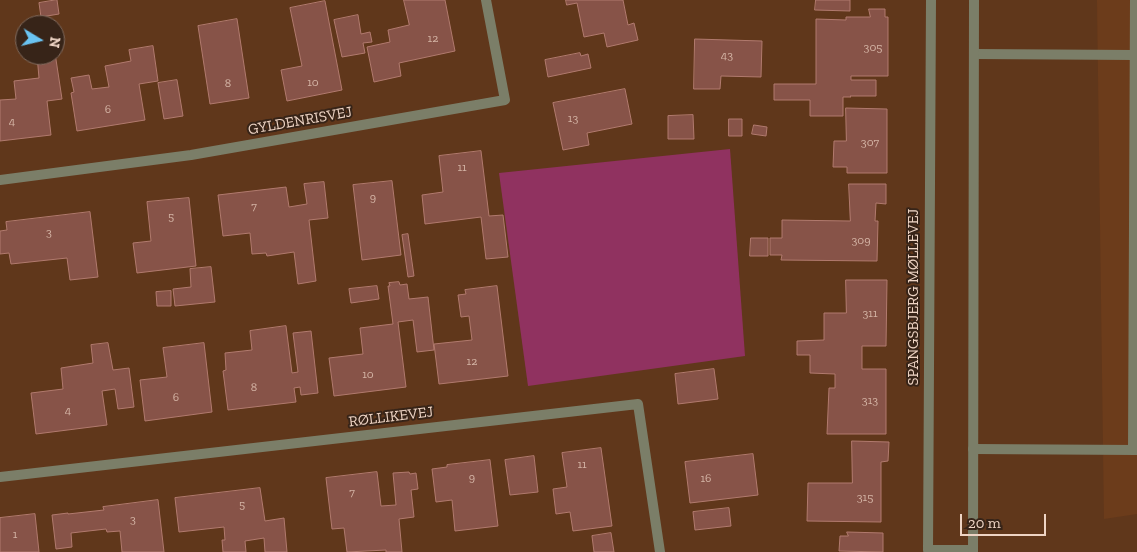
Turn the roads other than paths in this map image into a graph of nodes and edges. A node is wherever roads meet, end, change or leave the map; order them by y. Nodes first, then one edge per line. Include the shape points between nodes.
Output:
1 (486, 0) edge
2 (931, 0) edge
3 (974, 0) edge
4 (1136, 0) edge
5 (974, 54) junction
6 (1135, 55) junction
7 (0, 180) edge
8 (973, 449) junction
9 (1135, 450) edge
10 (0, 477) edge
11 (973, 551) edge
12 (660, 552) edge

1 - 7 street, GYLDENRISVEJ via 505,100 191,155
2 - 11 street, SPANGSBJERG MØLLEVEJ via 928,550
3 - 5 street, SPANGSBJERG MØLLEVEJ
4 - 6 street
5 - 6 street
5 - 8 street, SPANGSBJERG MØLLEVEJ
6 - 9 street
8 - 9 street
8 - 11 street, SPANGSBJERG MØLLEVEJ
10 - 12 street, RØLLIKEVEJ via 638,404

